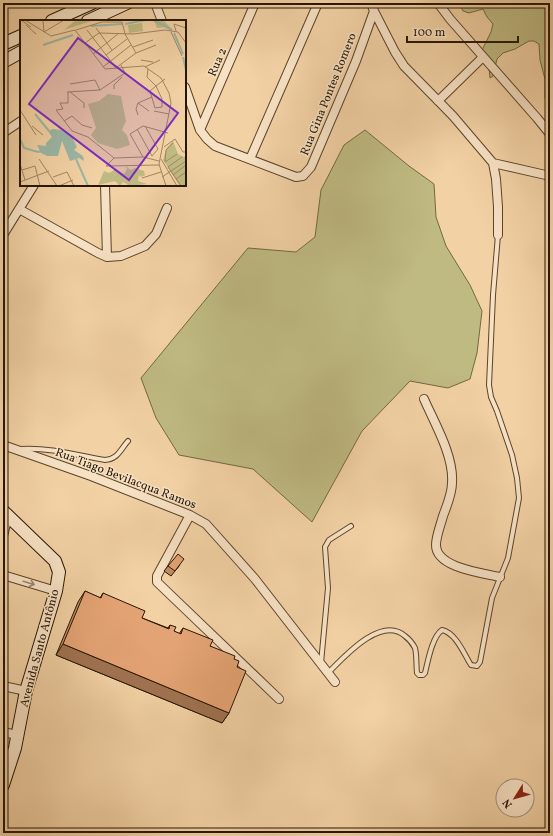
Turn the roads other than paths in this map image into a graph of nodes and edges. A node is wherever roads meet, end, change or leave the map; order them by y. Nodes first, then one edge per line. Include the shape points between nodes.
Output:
1 (92, 3) edge
2 (127, 3) edge
3 (155, 3) edge
4 (255, 3) edge
5 (318, 3) edge
6 (438, 3) edge
7 (373, 7) edge
8 (54, 20) edge
9 (90, 20) edge
10 (162, 20) edge
11 (20, 36) edge
12 (3, 44) edge
13 (20, 53) edge
14 (483, 57) junction
15 (3, 62) edge
16 (186, 90) edge
17 (438, 101) junction
18 (20, 122) edge
19 (200, 130) junction
20 (3, 133) edge
21 (550, 134) edge
22 (250, 160) junction
23 (493, 163) junction
24 (550, 176) edge
25 (33, 186) edge
26 (105, 186) edge
27 (167, 208) dead end
28 (19, 209) junction
29 (3, 235) edge
30 (498, 235) joint
31 (107, 257) junction
32 (424, 399) dead end
33 (128, 441) dead end
34 (3, 445) edge
35 (16, 449) junction
36 (190, 515) junction
37 (5, 517) edge
38 (351, 526) dead end
39 (3, 536) edge
40 (3, 575) edge
41 (500, 577) junction
42 (56, 591) junction
43 (321, 664) junction
44 (328, 673) junction
45 (335, 682) dead end
46 (3, 686) edge
47 (26, 691) junction
48 (279, 699) dead end
49 (3, 732) edge
50 (17, 735) junction
51 (4, 781) edge

1 - 8 main road
2 - 9 main road
3 - 10 street
4 - 19 street, Rua 2
5 - 22 street
6 - 14 street
7 - 17 street via 394,52
7 - 22 street, Rua Gina Pontes Romero via 353,68 308,172 296,177
11 - 12 main road
13 - 15 main road
14 - 17 street
14 - 21 street
16 - 19 street, Rua Gina Pontes Romero
17 - 23 street
18 - 20 street
19 - 22 street, Rua Gina Pontes Romero via 215,146
23 - 24 street
23 - 30 street
25 - 28 street
26 - 31 street
27 - 31 street via 156,234 145,246 134,252
28 - 29 street
28 - 31 street
30 - 41 lane via 489,385 512,455 519,498 508,558
32 - 41 street via 451,466 452,484 436,546 439,556 456,566
33 - 35 lane via 115,457 105,460 48,449
34 - 35 street, Rua Tiago Bevilacqua Ramos
35 - 36 street, Rua Tiago Bevilacqua Ramos
36 - 43 street, Rua Tiago Bevilacqua Ramos via 206,524 226,545
36 - 48 street via 156,576 158,582
37 - 39 street
37 - 42 main road, Avenida Santo Antônio via 19,526 55,561 59,572
38 - 43 lane via 329,540 326,547 328,588
40 -> 42 street
41 - 44 lane via 492,598 480,662 477,666 471,665 457,642 448,632 442,630 432,647 425,673 419,675 414,648 409,639 399,631 387,630 375,633 348,652
42 - 47 main road, Avenida Santo Antônio
43 - 44 street, Rua Tiago Bevilacqua Ramos
44 - 45 street, Rua Tiago Bevilacqua Ramos
46 - 47 street
47 - 50 main road, Avenida Santo Antônio
49 - 50 street
50 - 51 main road, Avenida Santo Antônio

